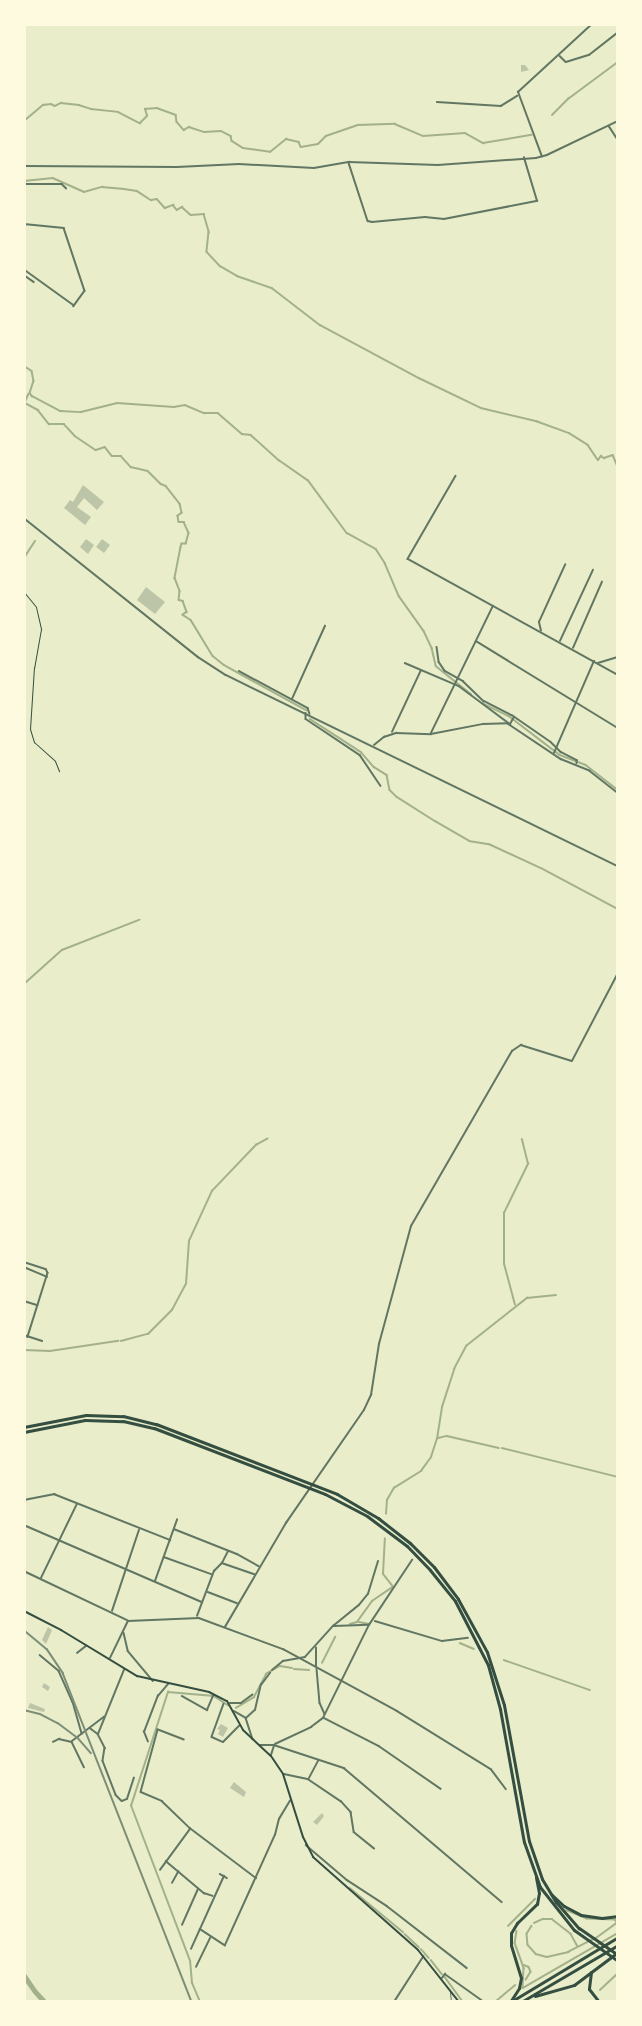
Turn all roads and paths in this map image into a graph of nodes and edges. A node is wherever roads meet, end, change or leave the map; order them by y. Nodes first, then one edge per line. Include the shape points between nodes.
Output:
1 (592, 24) edge
2 (618, 32) edge
3 (560, 56) junction
4 (518, 96) junction
5 (437, 102) dead end
6 (618, 121) edge
7 (608, 125) junction
8 (618, 140) edge
9 (542, 157) junction
10 (524, 158) junction
11 (349, 162) junction
12 (24, 166) edge
13 (24, 184) edge
14 (66, 188) dead end
15 (24, 224) edge
16 (24, 270) edge
17 (24, 275) edge
18 (34, 282) dead end
19 (456, 476) dead end
20 (24, 520) edge
21 (565, 565) dead end
22 (593, 570) dead end
23 (602, 582) dead end
24 (24, 592) edge
25 (494, 605) junction
26 (325, 626) dead end
27 (541, 632) junction
28 (476, 641) junction
29 (560, 642) junction
30 (437, 647) dead end
31 (572, 649) junction
32 (618, 657) edge
33 (594, 661) junction
34 (405, 663) dead end
35 (597, 663) junction
36 (421, 670) junction
37 (239, 671) dead end
38 (618, 675) edge
39 (457, 681) junction
40 (292, 700) junction
41 (576, 704) junction
42 (306, 713) junction
43 (310, 715) junction
44 (513, 718) junction
45 (510, 724) junction
46 (618, 728) edge
47 (392, 733) junction
48 (431, 734) junction
49 (373, 746) junction
50 (556, 751) junction
51 (577, 763) junction
52 (59, 771) dead end
53 (381, 786) dead end
54 (618, 792) edge
55 (618, 866) edge
56 (618, 973) edge
57 (24, 1262) edge
58 (24, 1267) edge
59 (47, 1278) junction
60 (24, 1301) edge
61 (38, 1306) junction
62 (24, 1335) edge
63 (28, 1337) junction
64 (42, 1341) dead end
65 (24, 1427) edge
66 (24, 1432) edge
67 (24, 1500) edge
68 (77, 1503) junction
69 (177, 1520) dead end
70 (24, 1525) edge
71 (139, 1529) junction
72 (174, 1529) junction
73 (170, 1540) junction
74 (59, 1541) junction
75 (228, 1550) junction
76 (164, 1557) junction
77 (412, 1560) dead end
78 (378, 1562) dead end
79 (222, 1563) junction
80 (260, 1567) junction
81 (126, 1570) junction
82 (24, 1571) edge
83 (212, 1575) junction
84 (255, 1575) junction
85 (41, 1579) junction
86 (155, 1582) junction
87 (206, 1592) junction
88 (202, 1602) junction
89 (238, 1603) junction
90 (24, 1611) edge
91 (112, 1612) junction
92 (197, 1617) junction
93 (128, 1621) junction
94 (374, 1621) junction
95 (369, 1625) junction
96 (333, 1626) junction
97 (225, 1627) junction
98 (124, 1632) junction
99 (468, 1638) dead end
100 (86, 1646) junction
101 (316, 1647) junction
102 (77, 1653) dead end
103 (40, 1655) dead end
104 (109, 1660) junction
105 (301, 1660) junction
106 (316, 1669) junction
107 (124, 1670) junction
108 (272, 1670) dead end
109 (270, 1673) dead end
110 (153, 1682) junction
111 (341, 1682) junction
112 (168, 1684) junction
113 (188, 1688) junction
114 (186, 1695) junction
115 (213, 1695) junction
116 (252, 1695) dead end
117 (182, 1696) dead end
118 (229, 1703) junction
119 (224, 1704) dead end
120 (234, 1711) junction
121 (326, 1715) junction
122 (106, 1716) junction
123 (246, 1718) junction
124 (323, 1718) junction
125 (240, 1725) junction
126 (90, 1728) junction
127 (82, 1734) junction
128 (98, 1734) junction
129 (253, 1739) junction
130 (184, 1740) dead end
131 (53, 1742) dead end
132 (72, 1742) junction
133 (148, 1742) dead end
134 (274, 1744) junction
135 (260, 1745) junction
136 (271, 1756) junction
137 (319, 1760) junction
138 (84, 1767) dead end
139 (283, 1774) junction
140 (134, 1778) dead end
141 (308, 1779) junction
142 (441, 1789) dead end
143 (506, 1789) dead end
144 (291, 1800) junction
145 (190, 1828) junction
146 (306, 1845) junction
147 (374, 1848) dead end
148 (166, 1861) junction
149 (160, 1870) dead end
150 (179, 1871) junction
151 (220, 1874) dead end
152 (224, 1876) junction
153 (536, 1877) junction
154 (227, 1878) dead end
155 (255, 1878) junction
156 (172, 1882) dead end
157 (199, 1888) junction
158 (551, 1894) junction
159 (214, 1897) junction
160 (502, 1902) dead end
161 (618, 1916) edge
162 (184, 1923) dead end
163 (200, 1929) junction
164 (210, 1936) junction
165 (618, 1937) edge
166 (618, 1945) edge
167 (191, 1949) dead end
168 (618, 1953) edge
169 (424, 1956) junction
170 (618, 1961) edge
171 (196, 1967) dead end
172 (467, 1968) dead end
173 (591, 1971) junction
174 (442, 1977) junction
175 (450, 1988) junction
176 (530, 1997) junction
177 (458, 2001) edge
178 (483, 2001) edge
179 (394, 2002) edge
180 (450, 2002) edge
181 (510, 2002) edge
182 (521, 2002) edge
183 (599, 2002) edge

1 - 3 street
2 - 3 street via 589,55 566,62
3 - 4 street
4 - 5 street via 501,106
4 - 9 street
6 - 7 street
7 - 8 street
7 - 9 street
9 - 10 street
10 - 11 street via 432,165
10 - 11 street via 537,201 444,219 368,221
11 - 12 street via 314,168 239,164
13 - 14 street via 62,184
15 - 16 street via 62,227 66,231 85,287 74,306
17 - 18 street
19 - 25 street via 408,559
20 - 42 street via 208,664
21 - 27 street via 539,622
22 - 29 street
23 - 31 street
24 - 52 path via 36,607 41,628 30,729 34,742 55,761
25 - 27 street
25 - 28 street
26 - 40 street
27 - 29 street
28 - 39 street
28 - 41 street
29 - 31 street
30 - 39 street via 441,667
31 - 33 street
32 - 35 street
33 - 35 street
33 - 41 street
34 - 36 street
35 - 38 street
36 - 39 street
36 - 47 street
37 - 40 street
39 - 44 street
39 - 45 street
39 - 48 street
40 - 43 street via 308,708
41 - 46 street
41 - 50 street
42 - 43 street
42 - 53 street via 306,718 360,755
43 - 49 street
44 - 45 street
44 - 50 street
45 - 48 street via 488,723
45 - 50 street
47 - 48 street
47 - 49 street
49 - 55 street
50 - 51 street
50 - 51 street
51 - 54 street
56 - 80 street via 572,1061 521,1045 514,1048 411,1226 379,1344 368,1402
57 - 59 street via 46,1269
58 - 59 street
59 - 61 street
60 - 61 street
61 - 63 street
62 - 63 street
63 - 64 street
65 - 158 highway via 86,1415 123,1416 156,1424 337,1494 410,1543 451,1589 487,1652 504,1705 529,1841
66 - 153 highway via 85,1420 123,1421 154,1428 325,1494 357,1510 397,1538 448,1592 483,1653 500,1709 522,1834
67 - 68 street via 54,1494
68 - 71 street
68 - 74 street
69 - 72 street
70 - 74 street
71 - 73 street
71 - 81 street
72 - 73 street
72 - 75 street
73 - 76 street
74 - 81 street
74 - 85 street
75 - 79 street
75 - 80 street
76 - 83 street
76 - 86 street
77 - 94 street
78 - 96 street via 363,1600
79 - 83 street
79 - 84 street
80 - 84 street
81 - 86 street
81 - 91 street
82 - 85 street
83 - 87 street
84 - 89 street
85 - 91 street
86 - 88 street
87 - 88 street
87 - 89 street
88 - 92 street
89 - 97 street
90 - 100 main road
91 - 93 street
92 - 93 street
92 - 97 street
93 - 98 street
94 - 95 street
94 - 99 street via 442,1641
95 - 96 street
95 - 111 street
96 - 101 street
97 - 105 street
98 - 104 street
98 - 110 street via 128,1651
100 - 102 street
100 - 104 main road
101 - 105 street
101 - 106 street
103 - 127 street via 59,1671
104 - 107 main road
105 - 106 street
105 - 108 street via 283,1661
106 - 111 street
106 - 121 street via 320,1703
107 - 110 main road
107 - 122 street
109 - 123 street via 261,1685 255,1710
110 - 112 main road
111 - 121 street
111 - 143 street via 491,1769
112 - 113 main road
112 - 133 street via 158,1696 144,1732
113 - 114 street
113 - 115 main road
114 - 115 street via 207,1710
114 - 117 street
115 - 118 main road
116 - 118 street via 241,1703
118 - 120 main road
119 - 125 street via 212,1737 223,1742
120 - 123 street
120 - 125 main road
121 - 124 street
122 - 126 street
122 - 128 street
123 - 129 street
124 - 134 street
124 - 142 street via 380,1746
125 - 129 main road
126 - 127 street
126 - 128 street
127 - 132 street
128 - 140 street via 105,1748 103,1761 122,1801 127,1799
129 - 135 main road
130 - 145 street via 158,1730 140,1789 162,1801
131 - 132 street
132 - 138 street
134 - 135 street
134 - 136 street
134 - 137 street
135 - 136 main road
136 - 139 main road
137 - 141 street
137 - 160 street via 344,1768
139 - 141 street
139 - 144 main road
141 - 147 street via 349,1808 354,1832
144 - 146 main road
144 - 155 street
145 - 148 street
145 - 155 street
146 - 169 main road via 322,1867
146 - 172 street
148 - 149 street
148 - 150 street
150 - 156 street
150 - 157 street
151 - 152 street
152 - 154 street
152 - 159 street
153 - 170 highway via 552,1905 583,1938
153 - 181 highway via 537,1904 511,1933 521,1978
155 - 164 street via 225,1945
157 - 159 street
157 - 162 street
158 - 161 highway via 581,1915
158 - 168 highway via 588,1935
159 - 163 street
163 - 164 street
163 - 167 street
164 - 171 street
165 - 181 highway
166 - 176 highway
168 - 173 highway
169 - 174 main road
169 - 179 street
173 - 176 highway via 568,1987
173 - 183 highway via 589,1989
174 - 175 main road
174 - 178 street via 445,1974
175 - 177 main road
175 - 180 lane
176 - 182 highway

